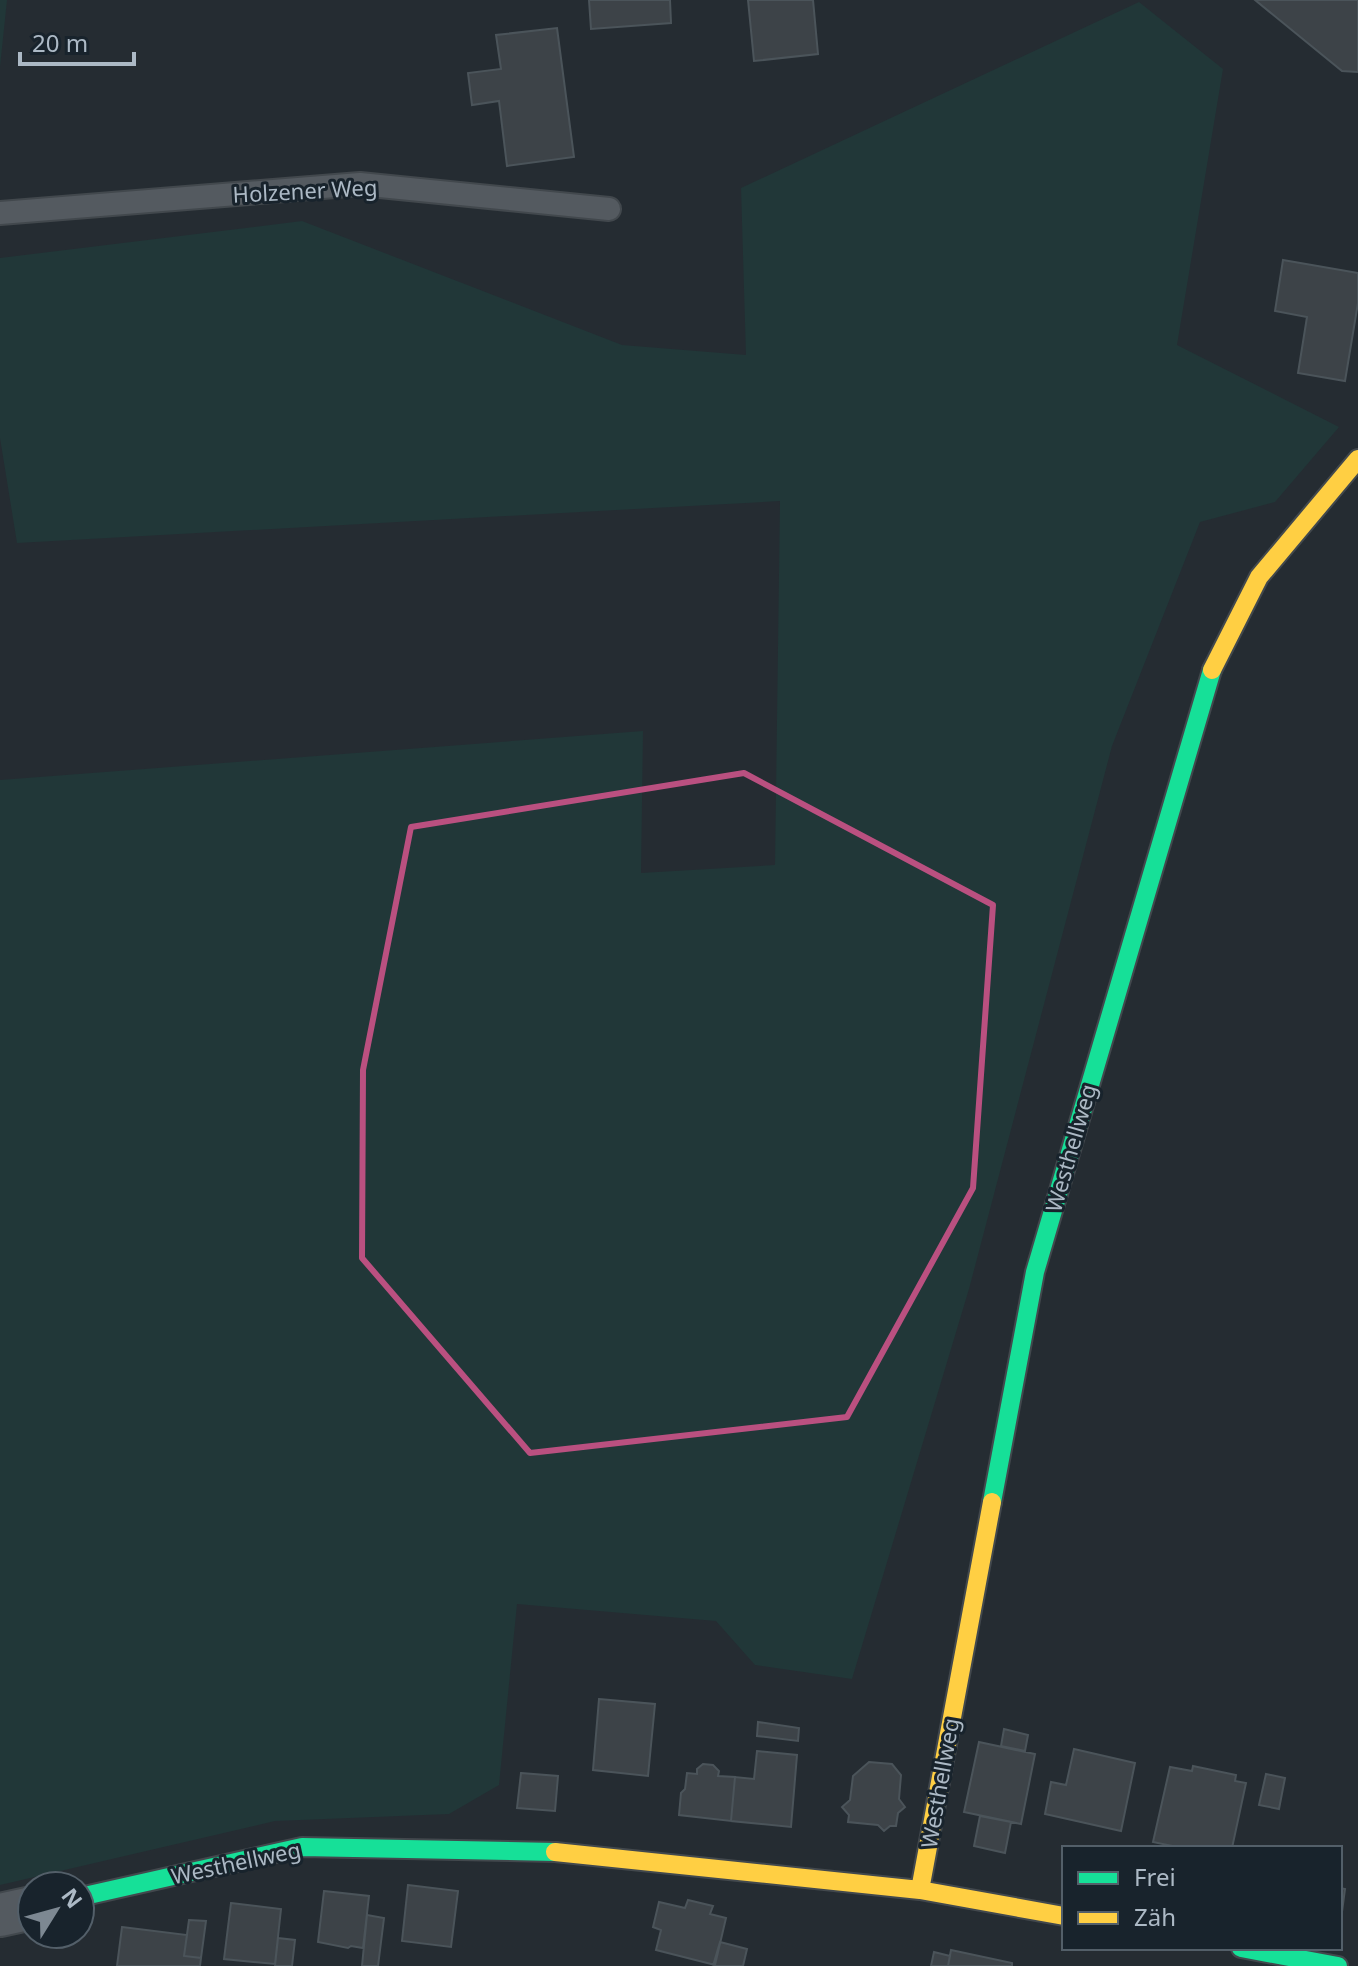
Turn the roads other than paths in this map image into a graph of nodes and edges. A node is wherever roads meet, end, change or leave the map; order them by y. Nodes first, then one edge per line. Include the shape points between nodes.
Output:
1 (609, 209) dead end
2 (0, 213) edge
3 (1358, 459) edge
4 (920, 1890) junction
5 (96, 1893) edge
6 (1062, 1916) edge
7 (1250, 1950) edge
8 (1316, 1964) edge

1 - 2 lane, Holzener Weg via 360,184
3 - 4 street, Westhellweg via 1259,577 1210,674 1035,1272
4 - 5 street, Westhellweg via 544,1851 302,1847
4 - 6 street, Westhellweg
7 - 8 street

